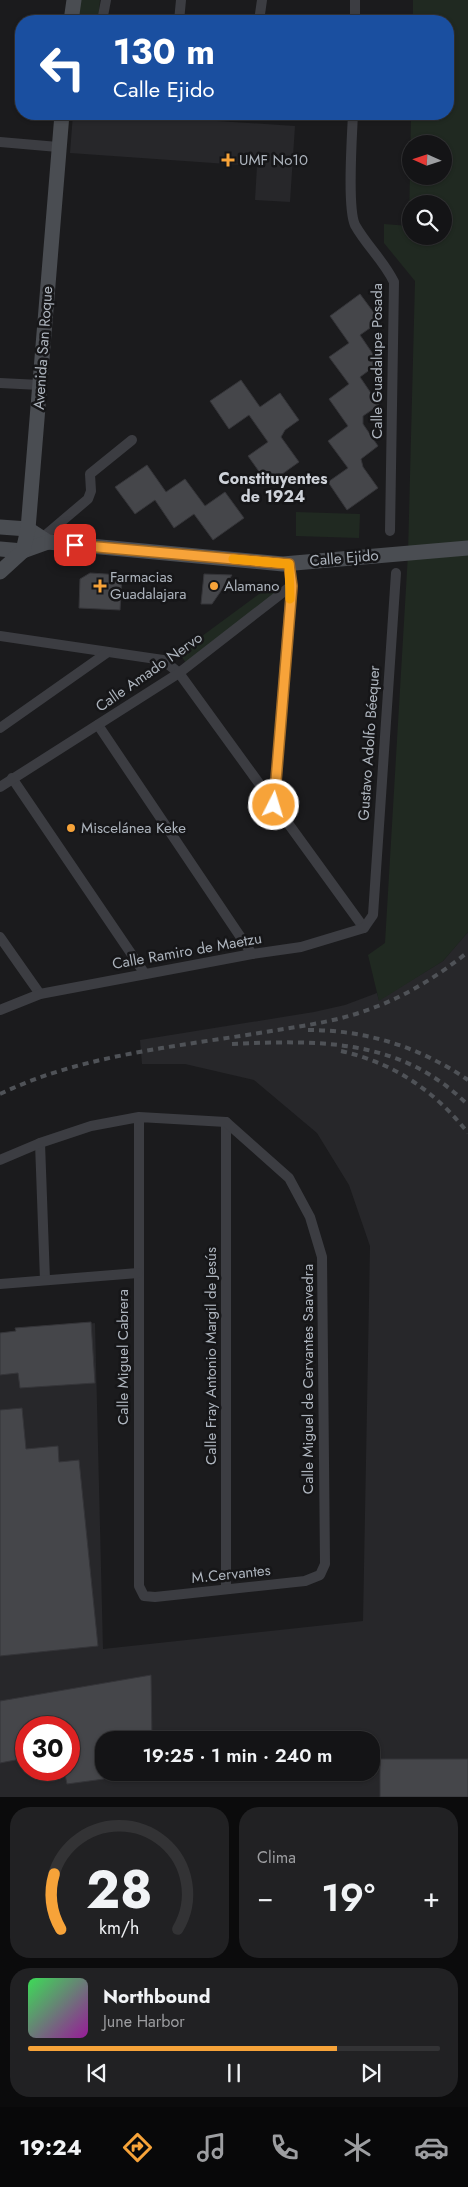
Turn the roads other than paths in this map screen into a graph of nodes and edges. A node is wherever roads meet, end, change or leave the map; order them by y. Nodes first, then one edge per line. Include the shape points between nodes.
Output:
1 (74, 0) edge
2 (106, 0) edge
3 (182, 0) edge
4 (262, 0) edge
5 (355, 0) edge
6 (72, 15) edge
7 (103, 15) edge
8 (180, 15) edge
9 (260, 15) edge
10 (355, 15) edge
11 (61, 120) edge
12 (352, 120) edge
13 (0, 142) edge
14 (58, 147) junction
15 (0, 382) edge
16 (40, 385) junction
17 (132, 440) dead end
18 (0, 527) edge
19 (28, 529) junction
20 (390, 531) dead end
21 (45, 540) junction
22 (468, 548) edge
23 (0, 549) edge
24 (23, 551) junction
25 (430, 553) junction
26 (468, 558) edge
27 (289, 564) junction
28 (0, 572) edge
29 (396, 573) dead end
30 (292, 586) junction
31 (0, 636) edge
32 (108, 652) junction
33 (178, 673) junction
34 (98, 725) junction
35 (0, 728) edge
36 (12, 778) junction
37 (0, 787) edge
38 (274, 805) junction
39 (364, 928) junction
40 (0, 937) edge
41 (252, 954) junction
42 (146, 974) junction
43 (40, 994) junction
44 (0, 1010) edge
45 (139, 1116) junction
46 (226, 1122) junction
47 (40, 1143) junction
48 (0, 1160) edge
49 (138, 1273) junction
50 (45, 1280) junction
51 (0, 1284) edge
52 (320, 1575) joint
53 (226, 1589) junction
54 (144, 1596) joint

1 - 6 street
2 - 7 street
3 - 8 street
4 - 9 street
5 - 10 street
11 - 14 street, Avenida San Roque
12 - 20 street, Calle Guadalupe Posada via 351,207 354,224 389,270 394,282
13 - 14 street
14 - 16 street, Avenida San Roque
15 - 16 street
16 - 19 street, Avenida San Roque
17 - 21 street via 90,474 88,499
18 - 19 street, Calle Ejido
19 - 21 street, Calle Ejido
19 - 24 street, Avenida San Roque
21 - 24 street, Calle Ejido
21 - 27 street, Calle Ejido
22 - 25 street, Calle Ejido
23 - 24 street, Calle Ejido
24 - 28 street
25 - 26 street, Calle Ejido
25 - 27 street, Calle Ejido
27 - 30 street
29 - 39 street, Gustavo Adolfo Béequer via 373,915
30 - 33 street, Calle Amado Nervo
30 - 38 street
31 - 32 street
32 - 33 street via 163,660
32 - 35 street
33 - 34 street, Calle Amado Nervo
33 - 38 street
34 - 36 street, Calle Amado Nervo
34 - 41 street
36 - 37 street, Calle Amado Nervo
36 - 42 street
38 - 39 street
39 - 41 street, Calle Ramiro de Maetzu via 301,947
40 - 43 street
41 - 42 street, Calle Ramiro de Maetzu
42 - 43 street, Calle Ramiro de Maetzu
43 - 44 street, Calle Ramiro de Maetzu
45 - 46 street
45 - 47 street via 91,1126
45 - 49 street, Calle Miguel Cabrera
46 - 52 street, Calle Miguel de Cervantes Saavedra via 289,1178 310,1217 322,1257 325,1564
46 - 53 street, Calle Fray Antonio Margil de Jesús
47 - 48 street
47 - 50 street
49 - 50 street
49 - 54 street, Calle Miguel Cabrera via 139,1586
50 - 51 street
52 - 53 street, M.Cervantes via 305,1581
53 - 54 street, M.Cervantes

